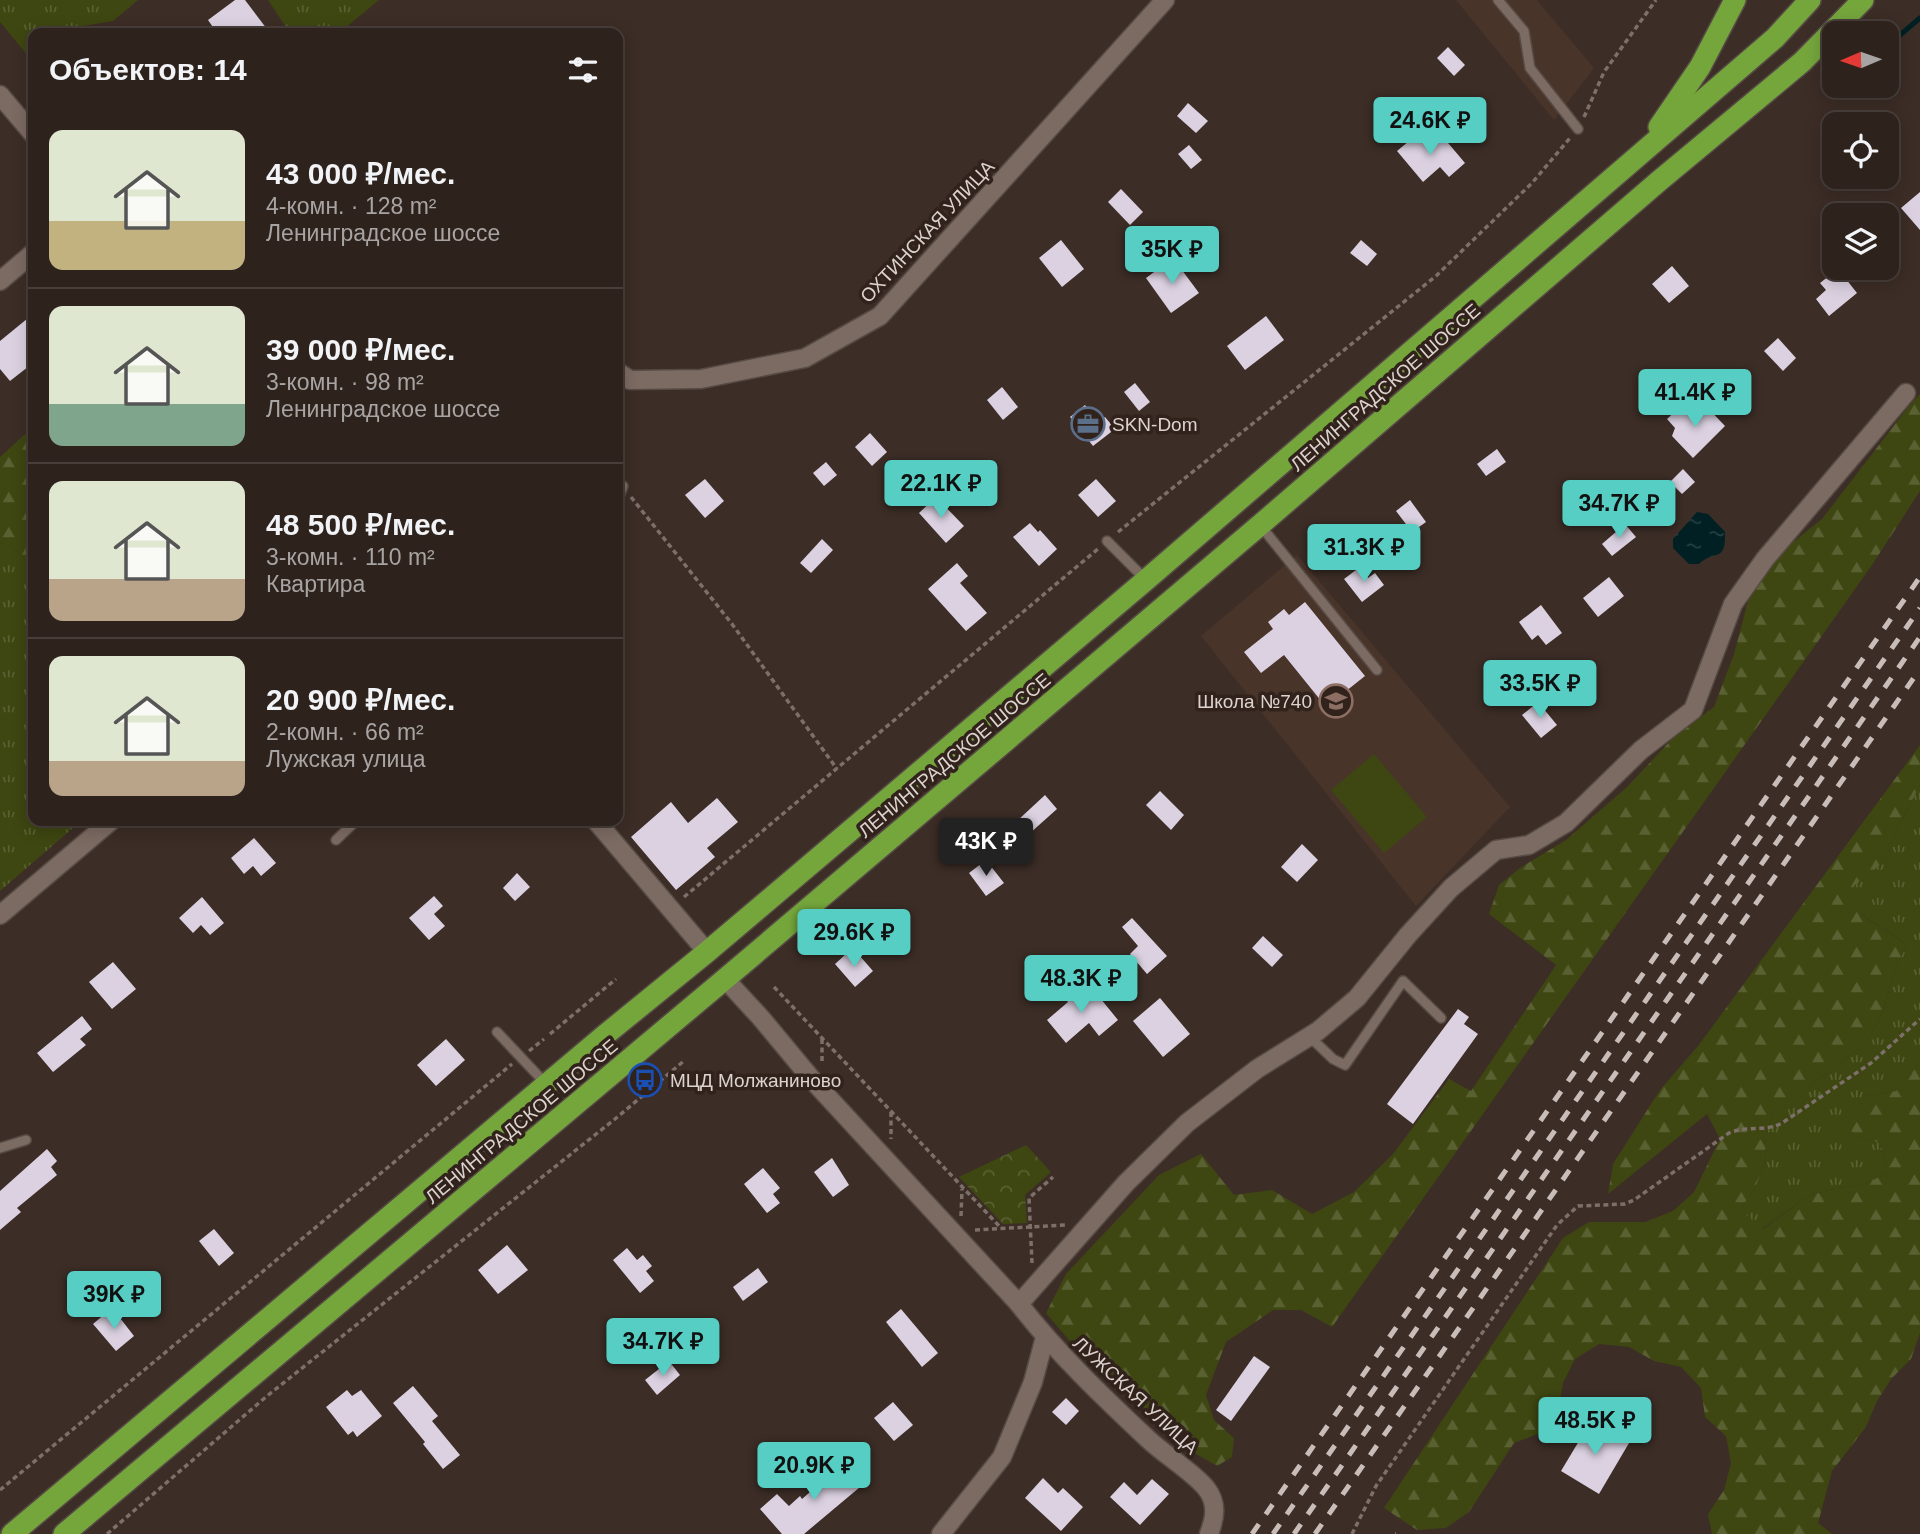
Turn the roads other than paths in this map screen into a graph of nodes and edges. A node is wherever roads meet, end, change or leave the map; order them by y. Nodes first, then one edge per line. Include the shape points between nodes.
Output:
1 (1165, 0) edge
2 (1498, 0) edge
3 (1735, 0) edge
4 (1810, 0) edge
5 (1863, 0) edge
6 (1881, 0) edge
7 (1854, 21) edge
8 (1822, 46) edge
9 (1802, 62) junction
10 (0, 95) edge
11 (28, 128) edge
12 (1578, 129) road end
13 (1643, 152) junction
14 (28, 257) edge
15 (0, 281) edge
16 (623, 375) edge
17 (1906, 393) dead end
18 (1260, 525) junction
19 (1107, 541) road end
20 (1146, 580) junction
21 (1377, 670) dead end
22 (105, 826) edge
23 (351, 826) edge
24 (600, 826) edge
25 (336, 840) dead end
26 (0, 915) edge
27 (707, 952) junction
28 (725, 979) junction
29 (1441, 1018) dead end
30 (497, 1032) dead end
31 (1309, 1036) junction
32 (547, 1084) junction
33 (26, 1140) dead end
34 (0, 1148) edge
35 (1019, 1304) junction
36 (1045, 1337) junction
37 (12, 1534) edge
38 (64, 1534) edge
39 (941, 1534) edge
40 (1209, 1534) edge

1 - 16 street, ОХТИНСКАЯ УЛИЦА via 880,316 805,358 701,379 630,380
2 - 12 lane via 1524,31 1530,68
3 - 13 highway via 1700,67
4 - 13 highway, ЛЕНИНГРАДСКОЕ ШОССЕ via 1775,38
5 - 9 highway, ЛЕНИНГРАДСКОЕ ШОССЕ
6 - 7 highway
8 - 9 highway
9 - 18 highway, ЛЕНИНГРАДСКОЕ ШОССЕ
10 - 11 street
13 - 20 highway, ЛЕНИНГРАДСКОЕ ШОССЕ
14 - 15 street
17 - 31 street via 1733,604 1693,710 1641,750 1566,823 1529,845 1496,850 1460,880 1357,998
18 - 21 lane
18 - 28 highway, ЛЕНИНГРАДСКОЕ ШОССЕ
19 - 20 lane
20 - 27 highway, ЛЕНИНГРАДСКОЕ ШОССЕ
22 - 26 street
23 - 25 lane
24 - 27 street
27 - 32 highway, ЛЕНИНГРАДСКОЕ ШОССЕ
28 - 35 street
28 - 38 highway, ЛЕНИНГРАДСКОЕ ШОССЕ
29 - 31 lane via 1403,981 1345,1065
30 - 32 lane
31 - 35 street via 1257,1069 1187,1124 1126,1183
32 - 37 highway, ЛЕНИНГРАДСКОЕ ШОССЕ
33 - 34 lane
35 - 36 street
36 - 39 street, ЛУЖСКАЯ УЛИЦА via 1033,1382 1002,1457
36 - 40 street, ЛУЖСКАЯ УЛИЦА via 1151,1442 1206,1488 1216,1516

